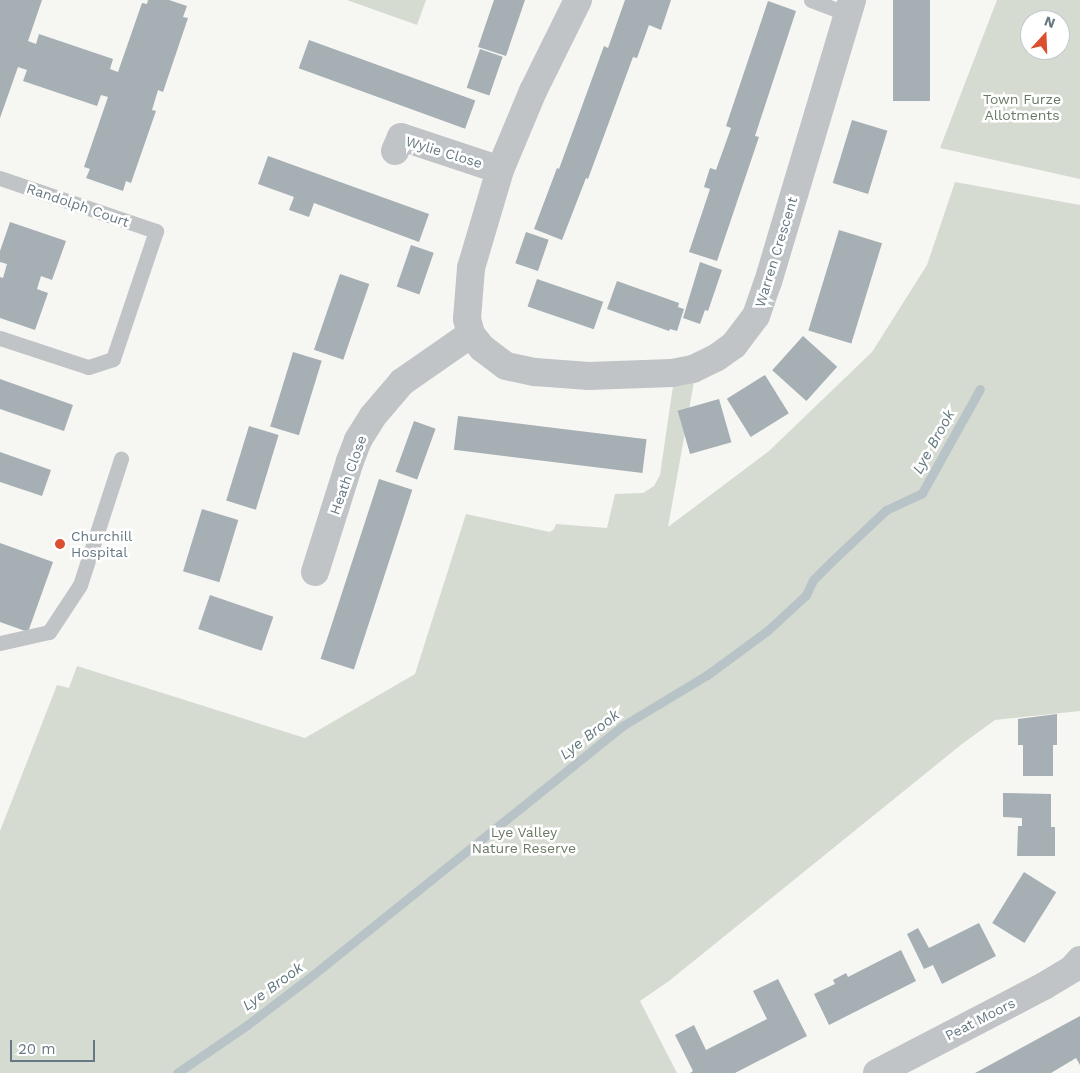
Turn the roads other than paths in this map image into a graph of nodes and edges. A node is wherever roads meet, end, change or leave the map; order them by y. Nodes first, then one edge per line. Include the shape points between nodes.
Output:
1 (578, 0) edge
2 (811, 0) edge
3 (850, 7) edge
4 (395, 151) dead end
5 (500, 170) junction
6 (0, 178) edge
7 (470, 334) junction
8 (0, 338) edge
9 (122, 459) dead end
10 (315, 572) dead end
11 (0, 643) edge
12 (1080, 960) edge
13 (877, 1073) edge

1 - 5 street
2 - 3 lane
3 - 7 street, Warren Crescent via 762,303 734,345 701,365 672,373 589,376 506,366 491,357
4 - 5 street, Wylie Close via 401,137
5 - 7 street via 471,268 467,304
6 - 8 lane, Randolph Court via 156,231 113,359 88,367
7 - 10 street, Heath Close via 402,382 373,416 350,461
9 - 11 lane via 80,585 49,632
12 - 13 street, Peat Moors via 1072,969 1044,986

